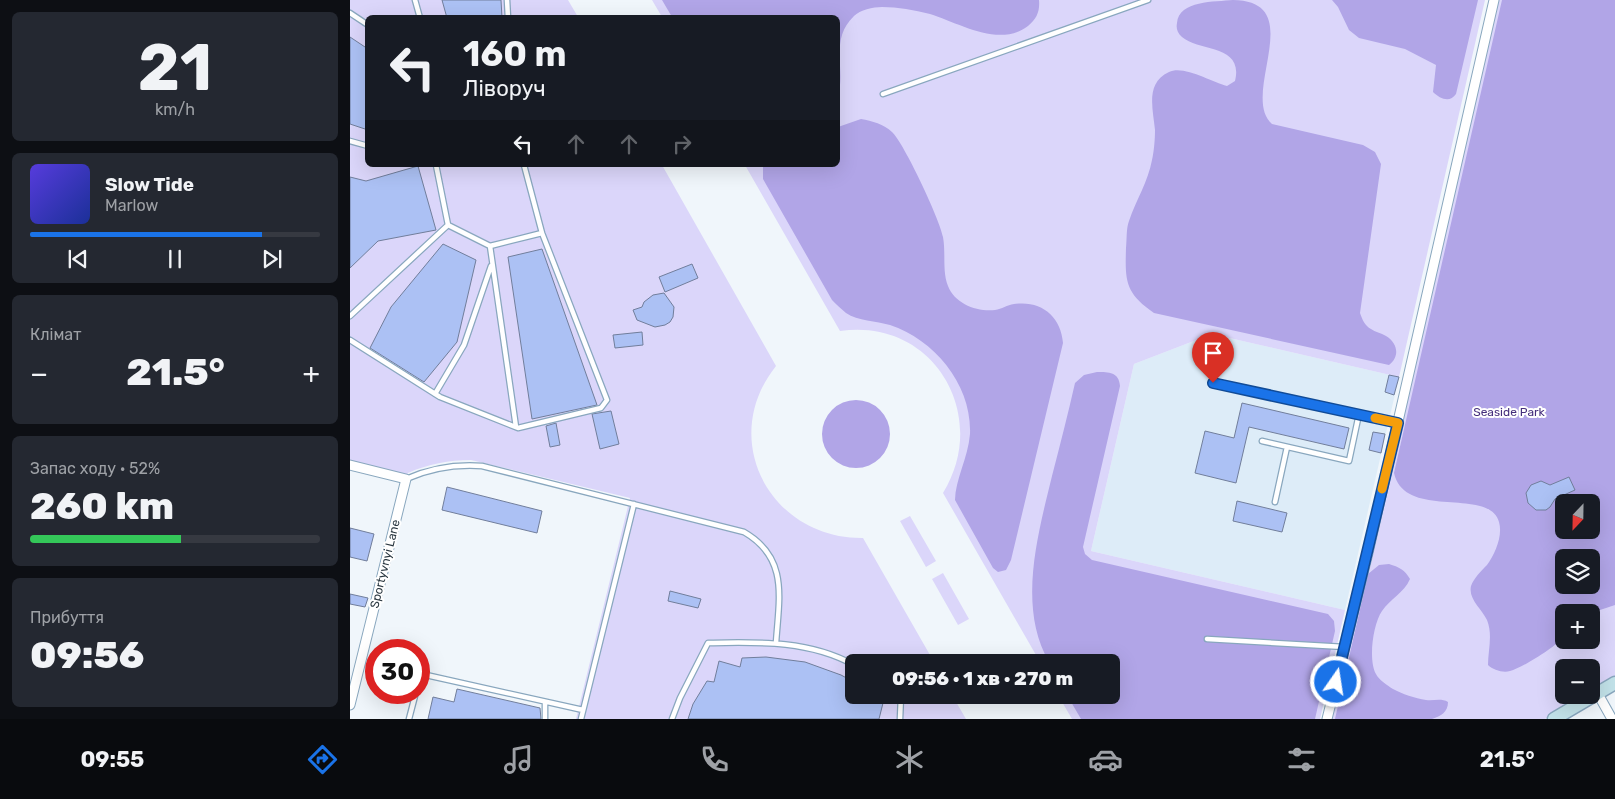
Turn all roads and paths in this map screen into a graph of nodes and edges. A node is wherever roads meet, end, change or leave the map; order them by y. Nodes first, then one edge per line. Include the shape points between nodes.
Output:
1 (415, 0) edge
2 (507, 0) edge
3 (1148, 0) edge
4 (1494, 0) edge
5 (350, 13) edge
6 (419, 15) edge
7 (508, 15) edge
8 (365, 23) edge
9 (884, 94) dead end
10 (350, 141) edge
11 (365, 145) edge
12 (434, 167) edge
13 (525, 167) edge
14 (448, 225) junction
15 (542, 234) junction
16 (490, 246) junction
17 (492, 264) junction
18 (350, 316) edge
19 (350, 340) edge
20 (1213, 383) dead end
21 (435, 394) junction
22 (1359, 414) junction
23 (1398, 423) junction
24 (516, 427) junction
25 (1262, 441) dead end
26 (1287, 447) junction
27 (350, 464) edge
28 (406, 479) junction
29 (1275, 502) dead end
30 (634, 504) junction
31 (1207, 639) dead end
32 (776, 643) junction
33 (1345, 647) junction
34 (845, 662) edge
35 (430, 677) edge
36 (1615, 683) edge
37 (1600, 693) edge
38 (1600, 698) edge
39 (545, 702) junction
40 (413, 704) edge
41 (901, 704) edge
42 (1580, 704) edge
43 (350, 705) edge
44 (583, 710) junction
45 (409, 719) edge
46 (545, 719) edge
47 (580, 719) edge
48 (672, 719) edge
49 (900, 719) edge
50 (1328, 719) edge
51 (1554, 719) edge
52 (1612, 719) edge

1 - 6 lane
2 - 7 lane
3 - 9 lane
4 - 23 street
5 - 8 lane
10 - 11 lane
12 - 14 lane
13 - 15 lane
14 - 16 lane
14 - 18 lane
15 - 16 lane
15 - 24 lane via 607,400 601,408
16 - 17 lane
17 - 21 lane via 464,345
17 - 24 lane
19 - 21 lane
20 - 22 lane
21 - 24 lane
22 - 23 lane
22 - 26 lane via 1349,461
23 - 33 street
25 - 26 lane
26 - 29 lane
27 - 28 street
28 - 30 lane via 438,468 482,466
28 - 43 street, Sportyvnyi Lane
30 - 32 lane via 735,529 759,542 774,564 779,581
30 - 44 lane
31 - 33 lane
32 - 34 lane via 809,648
32 - 48 lane via 708,643
33 - 50 street
35 - 39 lane
36 - 37 main road
38 - 52 street
39 - 44 lane
39 - 46 lane
40 - 45 lane
41 - 49 lane
42 - 51 main road
44 - 47 lane

